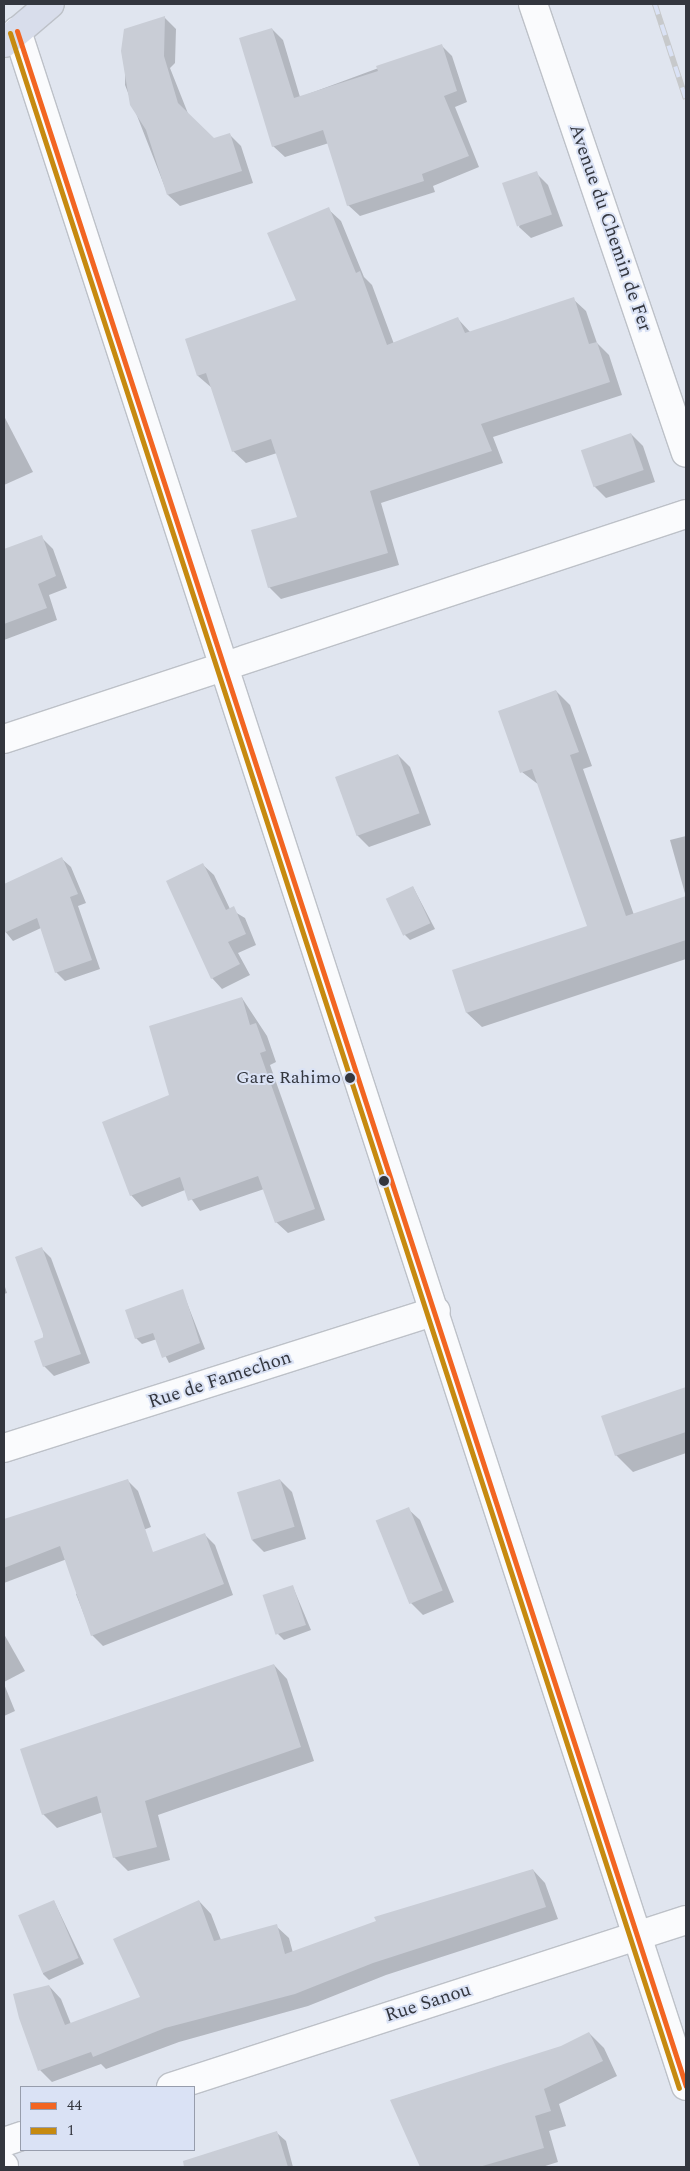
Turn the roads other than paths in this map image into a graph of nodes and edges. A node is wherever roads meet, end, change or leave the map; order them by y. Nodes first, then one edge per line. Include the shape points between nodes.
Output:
1 (50, 4) edge
2 (533, 4) edge
3 (10, 37) edge
4 (686, 453) edge
5 (686, 514) edge
6 (225, 664) junction
7 (4, 739) edge
8 (436, 1311) junction
9 (4, 1448) edge
10 (686, 1920) edge
11 (638, 1935) junction
12 (174, 2086) edge
13 (686, 2086) edge
14 (20, 2136) edge
15 (4, 2142) edge

1 - 3 highway
2 - 4 street, Avenue du Chemin de Fer
3 - 6 street
5 - 6 street
6 - 7 street
6 - 8 street
8 - 9 street, Rue de Famechon
8 - 11 street
10 - 11 street, Rue Sanou
11 - 12 street, Rue Sanou
11 - 13 street
14 - 15 street

